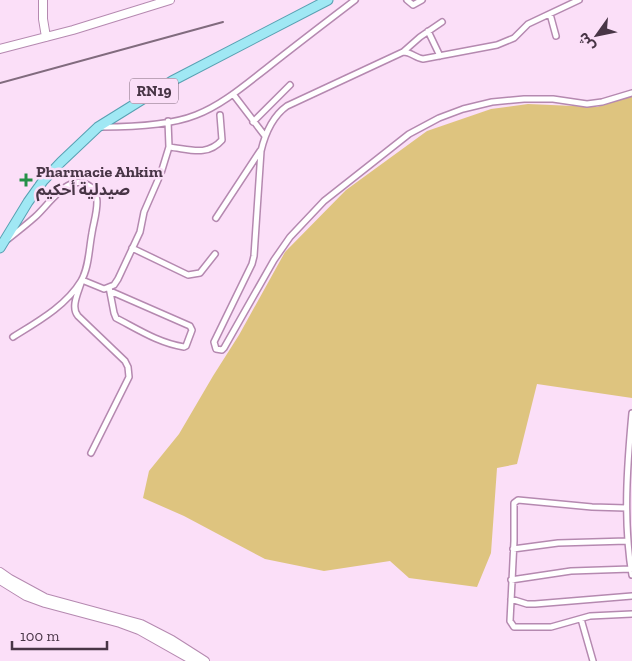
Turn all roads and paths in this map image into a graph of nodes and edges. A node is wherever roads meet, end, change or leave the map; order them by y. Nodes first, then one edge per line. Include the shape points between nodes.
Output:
1 (43, 0) edge
2 (170, 0) edge
3 (328, 0) edge
4 (355, 0) edge
5 (407, 0) edge
6 (422, 0) edge
7 (579, 0) edge
8 (550, 14) junction
9 (442, 22) dead end
10 (428, 31) junction
11 (556, 36) dead end
12 (46, 37) junction
13 (0, 49) edge
14 (403, 52) junction
15 (440, 56) junction
16 (290, 85) dead end
17 (632, 93) edge
18 (233, 94) junction
19 (220, 115) dead end
20 (168, 121) junction
21 (253, 122) junction
22 (98, 127) junction
23 (265, 136) junction
24 (169, 147) junction
25 (261, 151) junction
26 (216, 218) dead end
27 (2, 245) edge
28 (132, 248) junction
29 (215, 254) dead end
30 (82, 280) junction
31 (109, 289) junction
32 (14, 337) dead end
33 (632, 413) edge
34 (632, 423) edge
35 (91, 453) dead end
36 (629, 490) edge
37 (626, 508) junction
38 (627, 541) junction
39 (513, 549) junction
40 (630, 551) edge
41 (631, 569) edge
42 (0, 572) edge
43 (632, 575) edge
44 (0, 580) edge
45 (511, 580) junction
46 (632, 596) edge
47 (511, 599) junction
48 (632, 614) edge
49 (581, 619) junction
50 (194, 661) edge
51 (205, 661) edge
52 (593, 661) edge

1 - 12 street
2 - 12 street
3 - 22 main road, RN19 via 172,81
4 - 18 street
5 - 6 street via 413,5
7 - 8 street
8 - 11 street
8 - 15 street via 528,24 514,38 497,45
9 - 10 street
10 - 14 street
10 - 15 street
12 - 13 street
14 - 15 street via 424,59
14 - 23 street via 287,106
16 - 21 street
17 - 25 street via 587,104 554,98 492,102 439,118 409,134 324,201 290,237 224,348 218,350 214,342 254,256
18 - 20 street via 198,114
18 - 21 street
19 - 24 street via 222,140 216,147 208,150
20 - 22 street
20 - 24 street
21 - 23 street
22 - 27 main road, RN19 via 43,181
23 - 25 street
24 - 28 street
25 - 26 street
27 - 30 street via 64,188 75,182 90,186 95,192 97,210
28 - 29 street via 188,275 200,273
28 - 31 street via 118,279
30 - 31 street
30 - 32 street via 44,317
30 - 35 street via 75,313 125,361 130,377
31 - 31 street via 116,318 170,345 184,347 187,344 192,330 190,326
33 - 34 street
34 - 36 street
36 - 37 street
37 - 38 street
37 - 39 street via 515,501
38 - 39 street via 558,543
38 - 40 street
39 - 45 street
40 - 41 street
41 - 43 street
41 - 45 street
42 - 51 street via 45,598 141,624
44 - 50 street via 45,603 139,630
45 - 47 street
46 - 47 street via 535,604
47 - 49 street via 510,622 514,627 551,627
48 - 49 street
49 - 52 street

